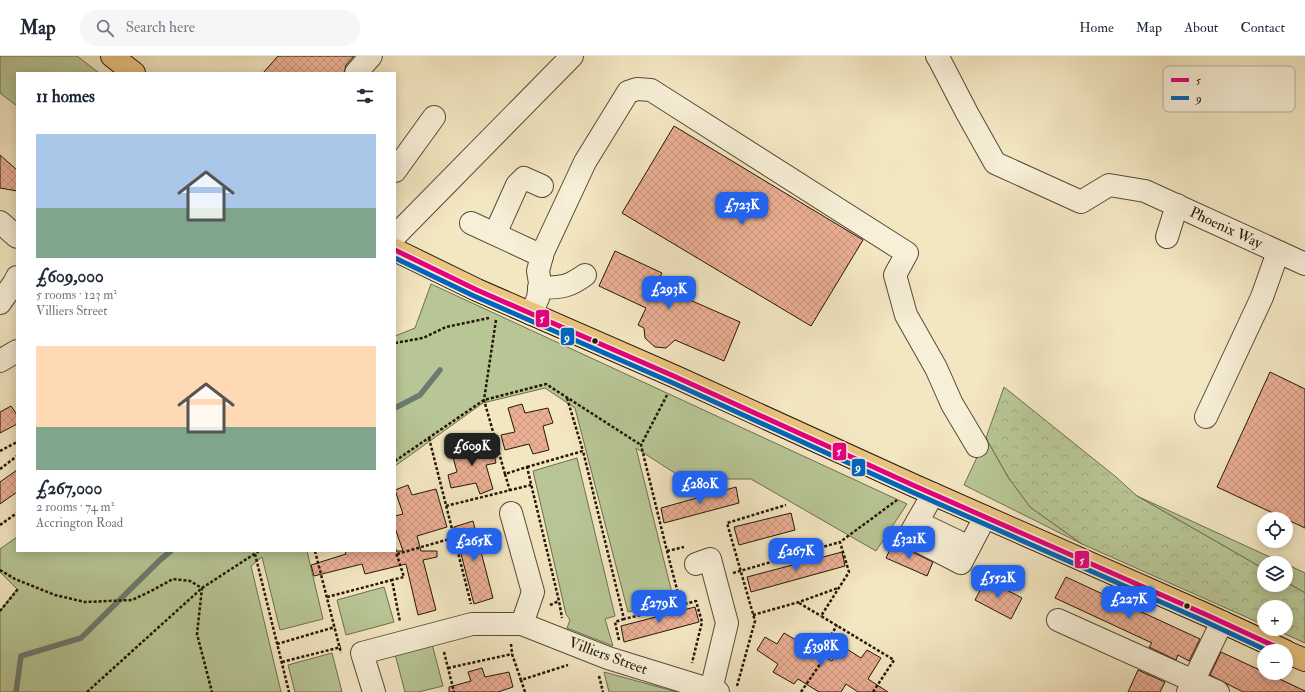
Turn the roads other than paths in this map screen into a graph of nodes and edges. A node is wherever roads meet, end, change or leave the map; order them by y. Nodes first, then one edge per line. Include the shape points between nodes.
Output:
1 (112, 56) edge
2 (371, 56) edge
3 (572, 56) edge
4 (937, 56) edge
5 (133, 72) edge
6 (357, 72) edge
7 (434, 117) dead end
8 (396, 170) edge
9 (542, 186) dead end
10 (1177, 205) junction
11 (0, 222) edge
12 (471, 223) dead end
13 (495, 234) junction
14 (16, 235) edge
15 (396, 235) edge
16 (1167, 237) dead end
17 (396, 250) edge
18 (1278, 252) junction
19 (542, 256) junction
20 (1305, 264) edge
21 (585, 275) dead end
22 (16, 279) edge
23 (539, 288) junction
24 (0, 303) edge
25 (531, 314) junction
26 (1206, 417) dead end
27 (977, 446) dead end
28 (933, 494) junction
29 (511, 513) dead end
30 (985, 517) junction
31 (696, 564) dead end
32 (1058, 620) dead end
33 (1222, 622) junction
34 (516, 624) junction
35 (1270, 644) edge
36 (1293, 655) edge
37 (1305, 660) edge
38 (1191, 686) edge
39 (715, 691) edge
40 (374, 692) edge
41 (1218, 692) edge

1 - 5 main road
2 - 6 street
3 - 15 street
4 - 10 street via 995,163 1081,202 1109,184 1145,191
7 - 8 street
9 - 13 street via 524,178 517,185
10 - 16 street, Phoenix Way
10 - 18 street, Phoenix Way
11 - 14 street
12 - 13 street
13 - 19 street
17 - 25 main road
18 - 20 street, Phoenix Way
18 - 26 street via 1262,297
19 - 23 street via 538,271
19 - 27 street via 585,162 622,100 628,92 637,89 651,90 907,253 895,275 906,315
21 - 23 street via 573,284 560,288
22 - 24 street
23 - 25 street
25 - 28 main road via 676,376
28 - 30 main road
28 - 30 street via 915,526 967,551
29 - 34 street via 533,592
30 - 33 main road
31 - 39 street via 710,559 727,623
32 - 38 street
33 - 35 main road
33 - 38 street
34 - 39 street, Villiers Street via 608,658
34 - 40 street, Villiers Street via 476,624 352,654
36 - 37 main road
38 - 41 street

